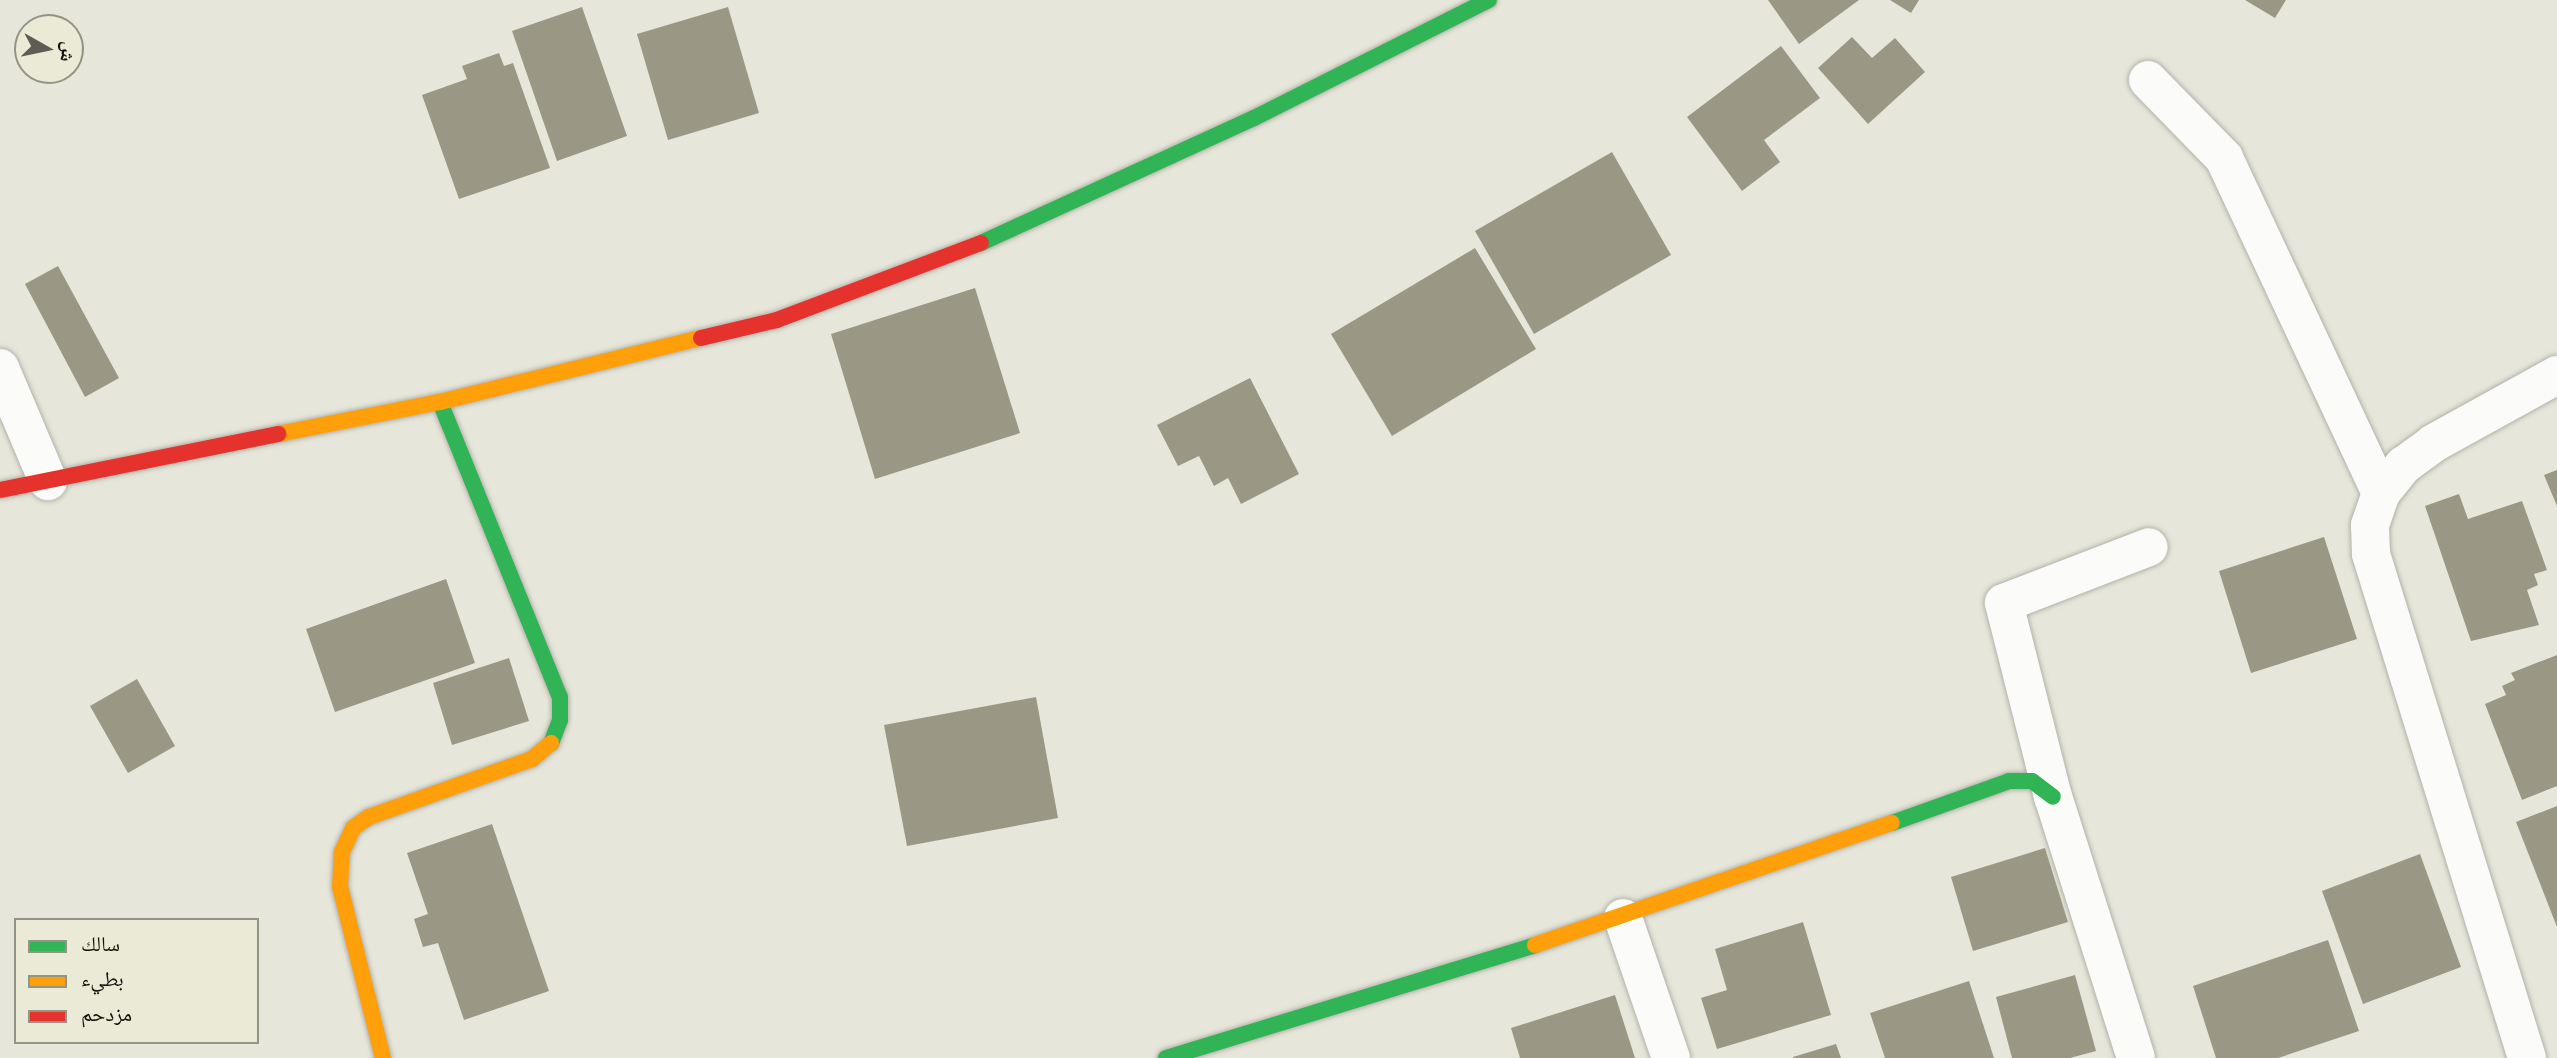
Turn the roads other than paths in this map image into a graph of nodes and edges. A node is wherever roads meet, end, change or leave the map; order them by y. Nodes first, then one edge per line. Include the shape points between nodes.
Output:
1 (1489, 0) edge
2 (2148, 80) dead end
3 (0, 368) edge
4 (2557, 375) edge
5 (440, 402) junction
6 (48, 481) junction
7 (0, 490) edge
8 (2381, 493) junction
9 (2149, 547) dead end
10 (2053, 797) junction
11 (1623, 918) junction
12 (383, 1058) edge
13 (1166, 1058) edge
14 (1671, 1058) edge
15 (2136, 1058) edge
16 (2527, 1058) edge

1 - 5 street via 1254,118 986,241 777,320
2 - 8 street via 2224,158
3 - 6 street
4 - 8 street via 2434,443 2404,466
5 - 6 street
5 - 12 street via 559,697 560,720 551,744 531,759 369,817 353,828 342,852 340,887
6 - 7 street
8 - 16 street via 2370,525 2371,554
9 - 10 street via 2004,603
10 - 11 street via 2032,781 2009,781
10 - 15 street
11 - 13 street
11 - 14 street

